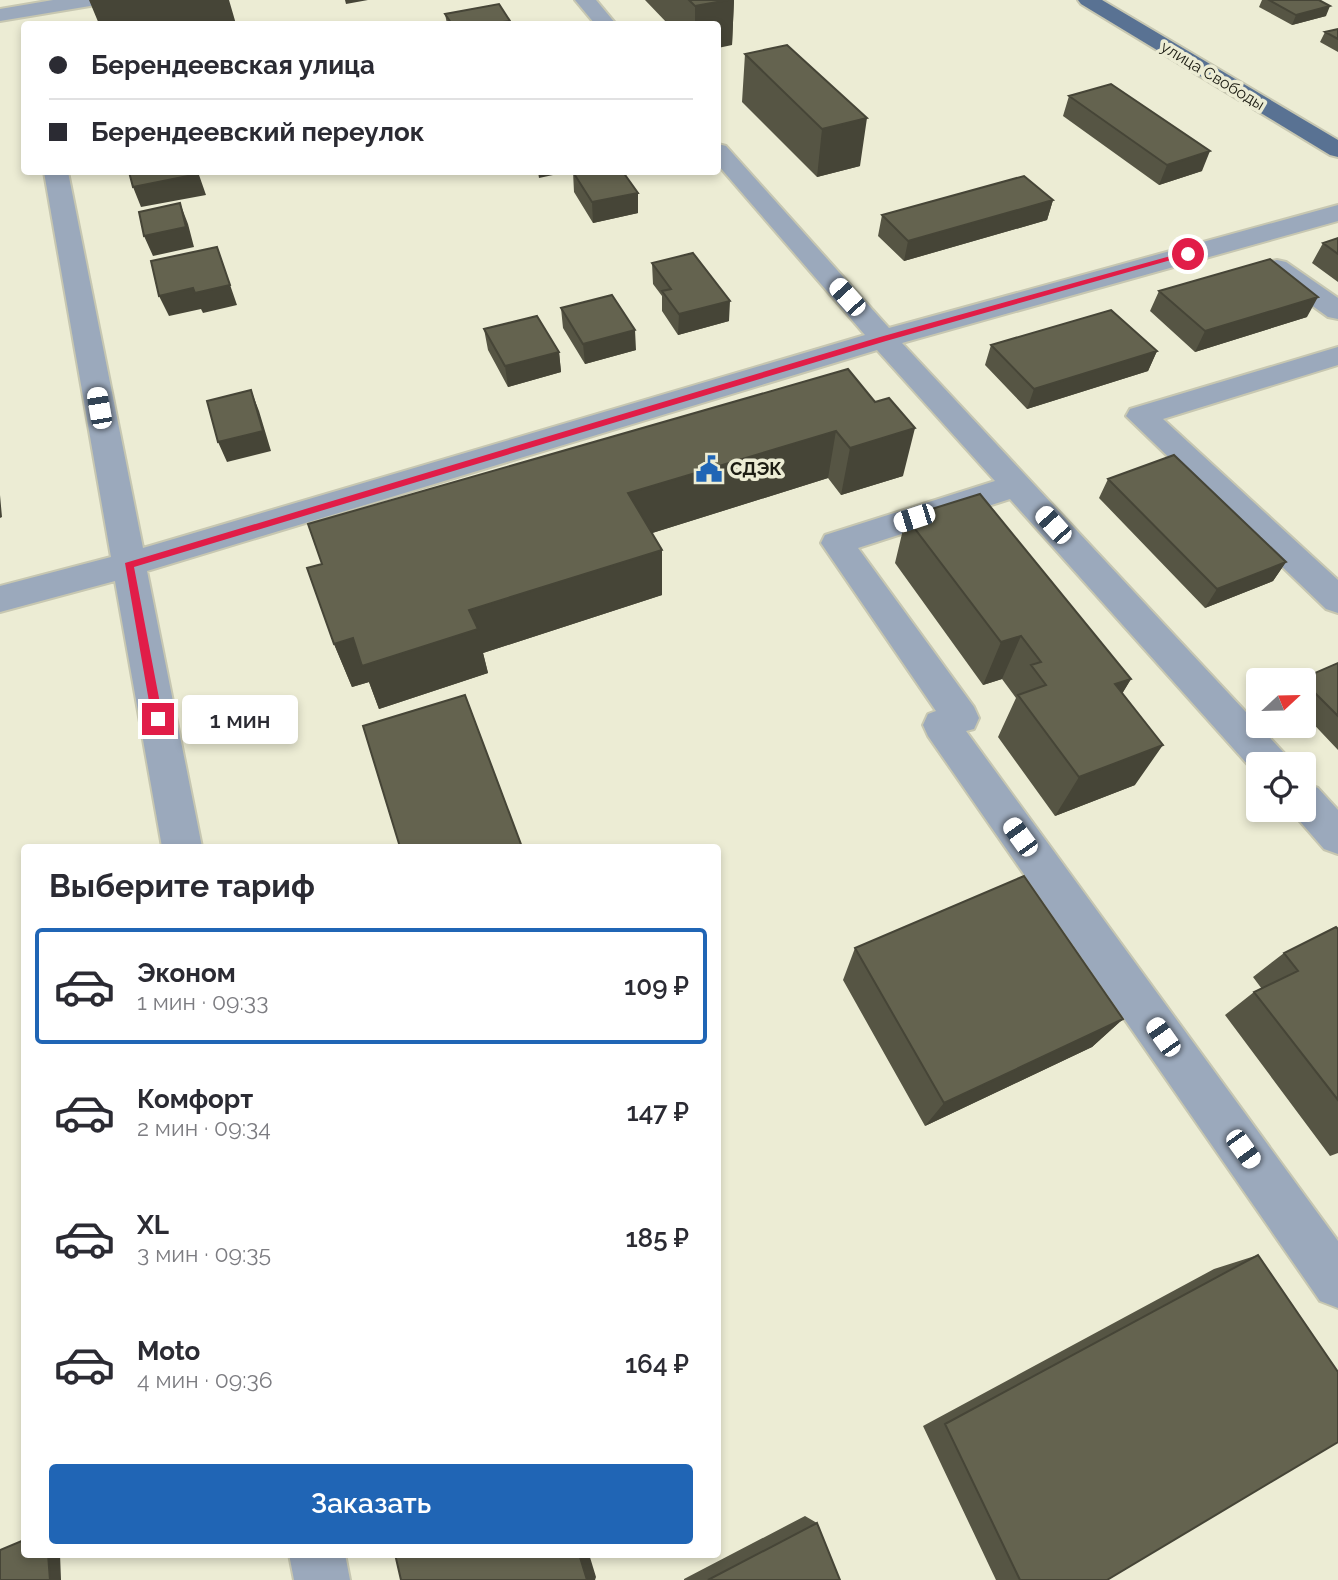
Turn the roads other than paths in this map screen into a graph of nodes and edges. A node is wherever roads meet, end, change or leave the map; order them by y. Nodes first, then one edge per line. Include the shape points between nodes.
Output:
1 (90, 0) edge
2 (585, 0) edge
3 (1088, 0) edge
4 (0, 15) edge
5 (28, 17) edge
6 (603, 21) edge
7 (1338, 150) edge
8 (721, 154) edge
9 (57, 175) edge
10 (1338, 213) edge
11 (1239, 240) junction
12 (1338, 311) edge
13 (883, 339) junction
14 (1338, 356) edge
15 (1017, 485) junction
16 (128, 565) junction
17 (0, 599) edge
18 (1338, 600) edge
19 (1260, 752) edge
20 (1316, 813) edge
21 (1338, 837) edge
22 (181, 844) edge
23 (1338, 1283) edge
24 (318, 1558) edge
25 (322, 1580) edge

1 - 5 street
2 - 6 street
3 - 7 main road, улица Свободы
4 - 5 street
8 - 13 street
9 - 16 street
10 - 11 street
11 - 12 street
11 - 13 street
13 - 15 street
13 - 16 street
14 - 18 street via 1141,416
15 - 19 street
15 - 23 street via 838,543 961,718 941,725
16 - 17 street
16 - 22 street
20 - 21 street
24 - 25 street

